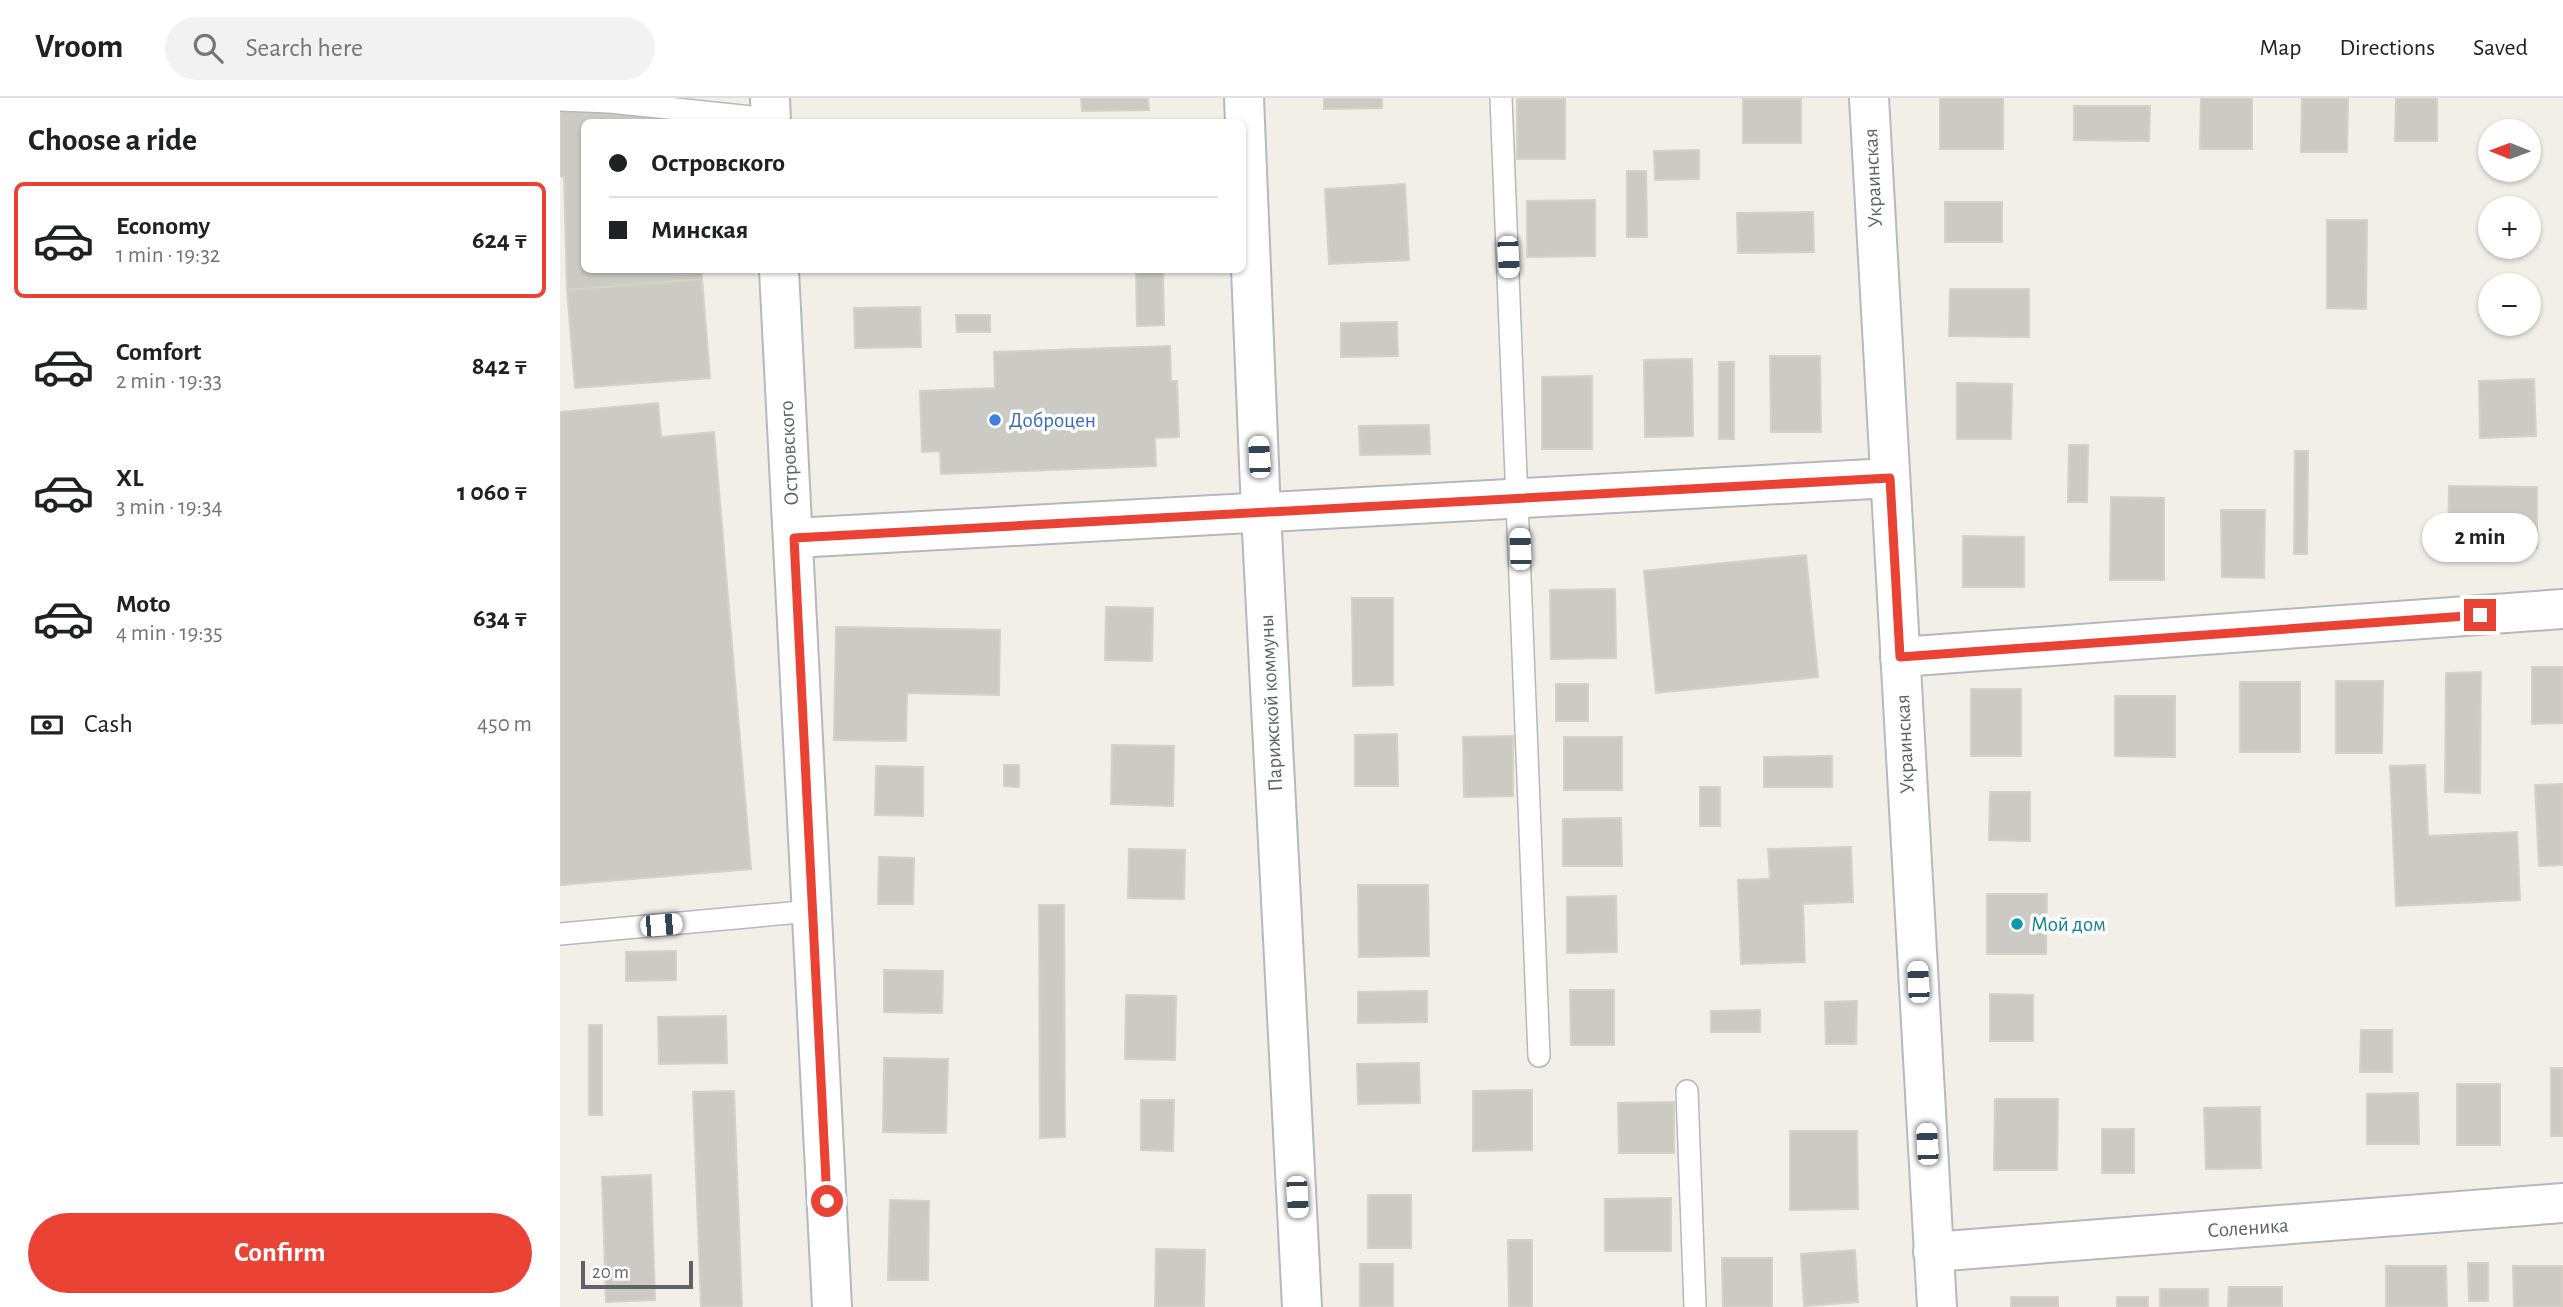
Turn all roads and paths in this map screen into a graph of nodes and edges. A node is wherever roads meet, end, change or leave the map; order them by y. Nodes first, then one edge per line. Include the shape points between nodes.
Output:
1 (1244, 98) edge
2 (1501, 98) edge
3 (1869, 98) edge
4 (560, 100) edge
5 (771, 113) edge
6 (1245, 119) edge
7 (1246, 147) edge
8 (779, 273) edge
9 (1890, 478) junction
10 (1518, 496) junction
11 (1261, 512) junction
12 (794, 538) junction
13 (2563, 609) edge
14 (1900, 657) junction
15 (812, 911) junction
16 (560, 934) edge
17 (1539, 1056) dead end
18 (1687, 1091) dead end
19 (2563, 1203) edge
20 (1933, 1252) junction
21 (832, 1307) edge
22 (1302, 1307) edge
23 (1695, 1307) edge
24 (1937, 1307) edge

1 - 6 street, Парижской коммуны
2 - 10 lane
3 - 9 street, Украинская
4 - 5 lane
7 - 11 street, Парижской коммуны
8 - 12 street, Островского
9 - 10 street
9 - 14 street, Украинская
10 - 11 street
10 - 17 lane
11 - 12 street
11 - 22 street, Парижской коммуны
12 - 15 street, Островского
13 - 14 street
14 - 20 street, Украинская
15 - 16 lane
15 - 21 street, Островского
18 - 23 lane
19 - 20 street, Соленика
20 - 24 street, Украинская

